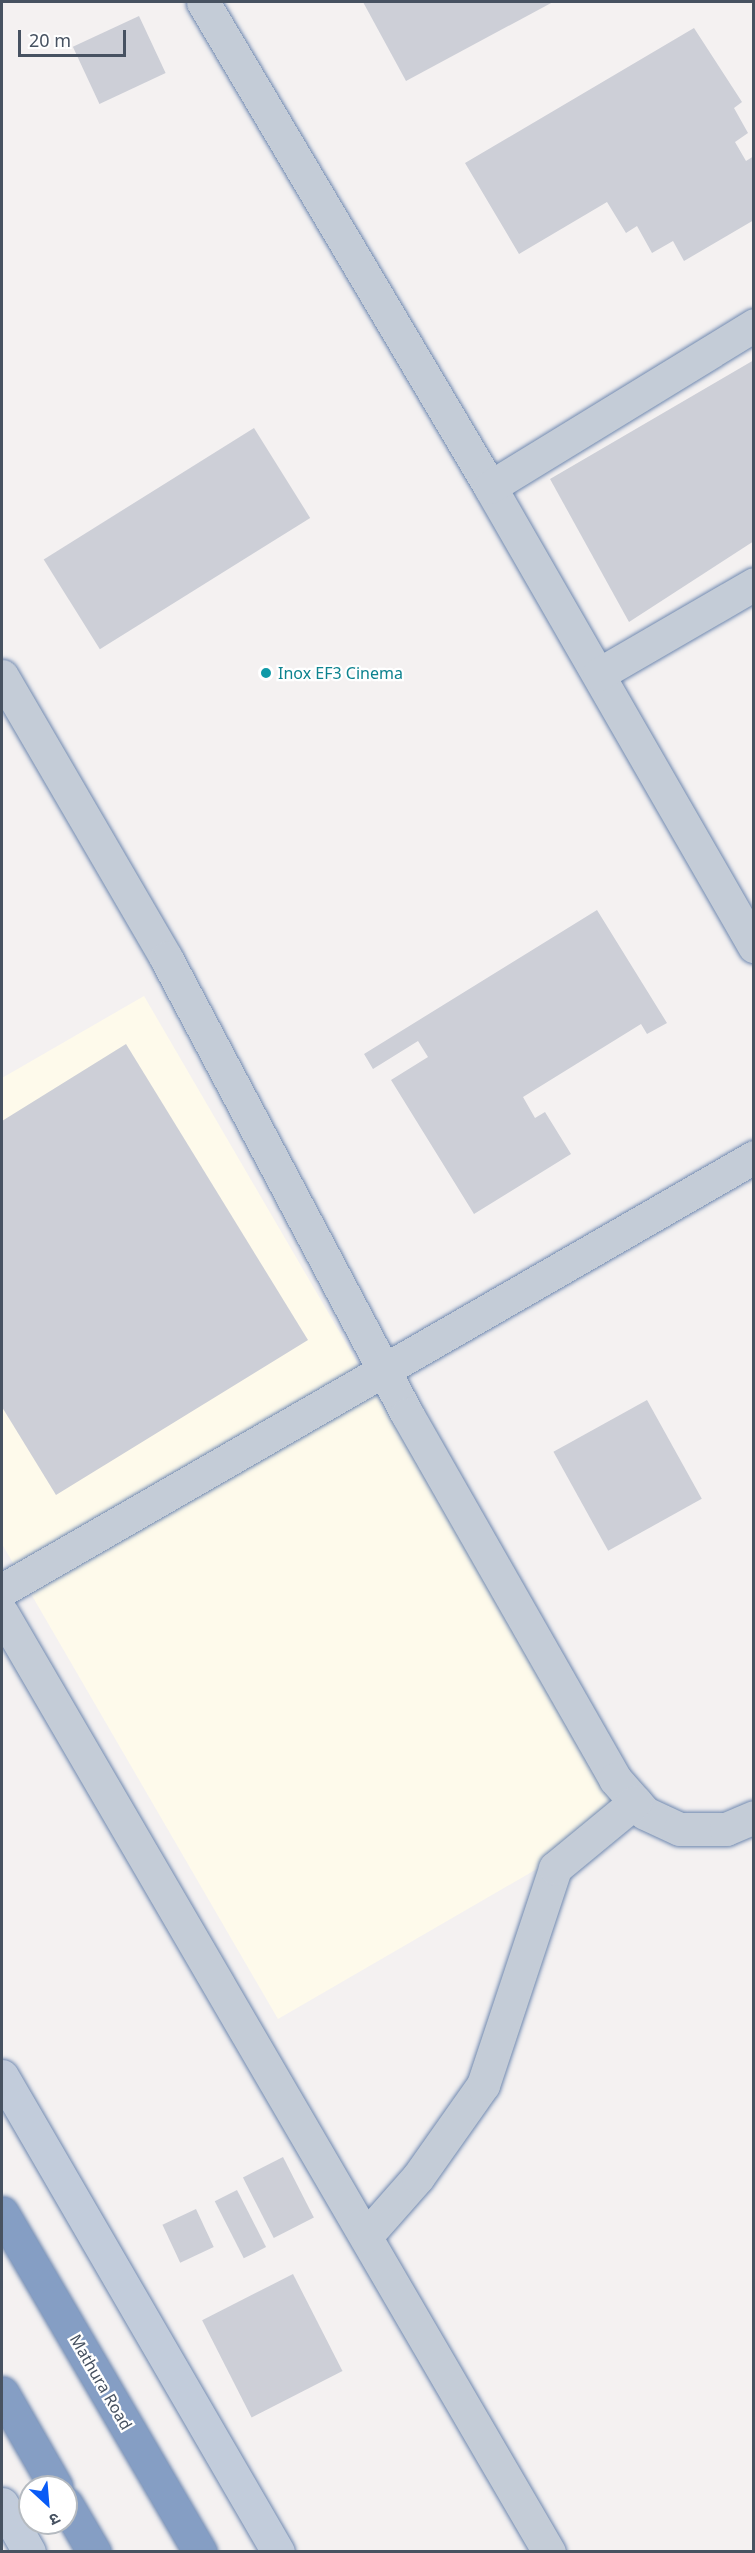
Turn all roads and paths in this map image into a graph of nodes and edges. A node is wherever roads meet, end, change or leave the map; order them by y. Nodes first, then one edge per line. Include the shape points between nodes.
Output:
1 (203, 2) edge
2 (753, 325) edge
3 (490, 487) junction
4 (753, 584) edge
5 (599, 674) junction
6 (2, 676) edge
7 (753, 946) edge
8 (753, 1157) edge
9 (384, 1373) junction
10 (2, 1590) edge
11 (2, 1613) edge
12 (635, 1802) junction
13 (753, 1817) edge
14 (2, 2076) edge
15 (2, 2212) edge
16 (366, 2236) junction
17 (2, 2393) edge
18 (49, 2475) edge
19 (2, 2504) edge
20 (78, 2525) edge
21 (29, 2552) edge
22 (94, 2552) edge
23 (200, 2552) edge
24 (279, 2552) edge
25 (549, 2552) edge

1 - 3 street
2 - 3 street
3 - 5 street
4 - 5 street
5 - 7 street
6 - 9 street via 166,958
8 - 9 street
9 - 10 street
9 - 12 street via 615,1779
11 - 16 street
12 - 13 street via 645,1813 681,1829 726,1829
12 - 16 street via 555,1868 483,2085 418,2176
14 - 24 main road
15 - 23 highway, Mathura Road
16 - 25 street
17 - 18 highway
19 - 21 main road
20 - 22 highway

